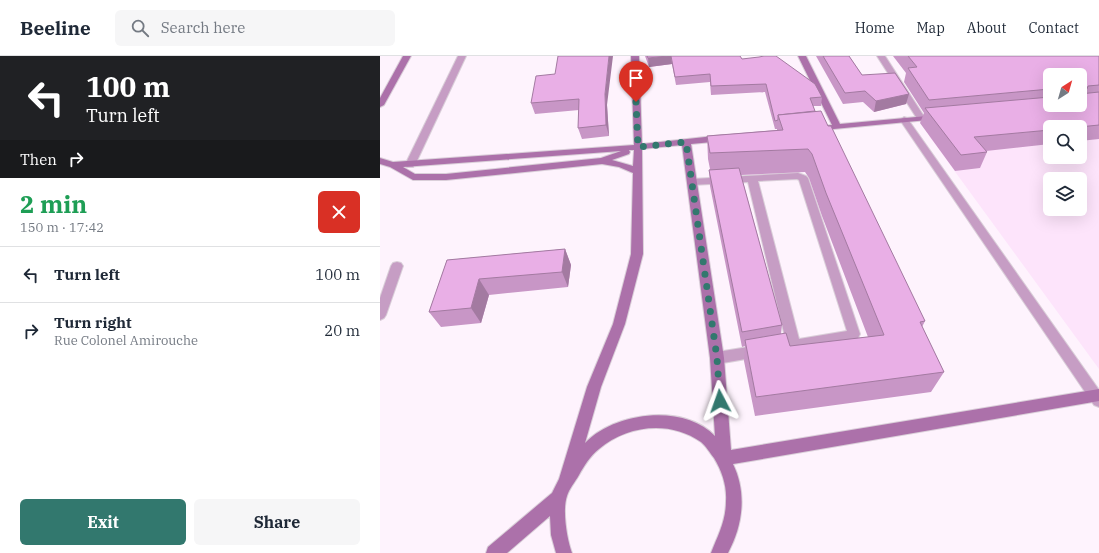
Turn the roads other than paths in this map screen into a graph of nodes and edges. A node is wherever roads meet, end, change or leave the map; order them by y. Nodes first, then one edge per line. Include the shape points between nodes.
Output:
1 (407, 56) edge
2 (462, 56) edge
3 (635, 56) edge
4 (802, 56) edge
5 (881, 56) edge
6 (380, 105) edge
7 (944, 116) edge
8 (921, 118) junction
9 (904, 120) junction
10 (838, 127) junction
11 (807, 130) edge
12 (731, 138) edge
13 (686, 142) junction
14 (638, 147) junction
15 (380, 161) edge
16 (602, 161) junction
17 (410, 165) junction
18 (393, 166) junction
19 (638, 172) junction
20 (752, 178) junction
21 (692, 182) junction
22 (397, 266) dead end
23 (380, 315) edge
24 (794, 346) junction
25 (717, 358) junction
26 (1098, 397) edge
27 (724, 458) junction
28 (565, 484) junction
29 (558, 498) junction
30 (494, 553) edge
31 (564, 553) edge
32 (719, 553) edge

1 - 6 street
2 - 17 street
3 - 14 street
4 - 10 street
5 - 8 street
7 - 8 street
8 - 9 street
9 - 10 street
9 - 26 street
10 - 11 street
12 - 13 street
13 - 14 street
13 - 21 street
14 - 16 street
14 - 17 street
14 - 19 street
15 - 18 street
16 - 18 street via 446,177 412,177
16 - 19 street via 622,165
17 - 18 street
19 - 28 street via 637,254 619,324 594,387
20 - 21 street
20 - 24 street
20 - 24 street via 803,178 854,334
21 - 25 street
22 - 23 street
24 - 25 street
25 - 27 street
26 - 27 street
27 - 28 street via 707,438 683,425 657,420 630,424 604,436 582,457
27 - 32 street via 733,483 734,510 728,539
28 - 29 street
29 - 30 street
29 - 31 street via 560,546

